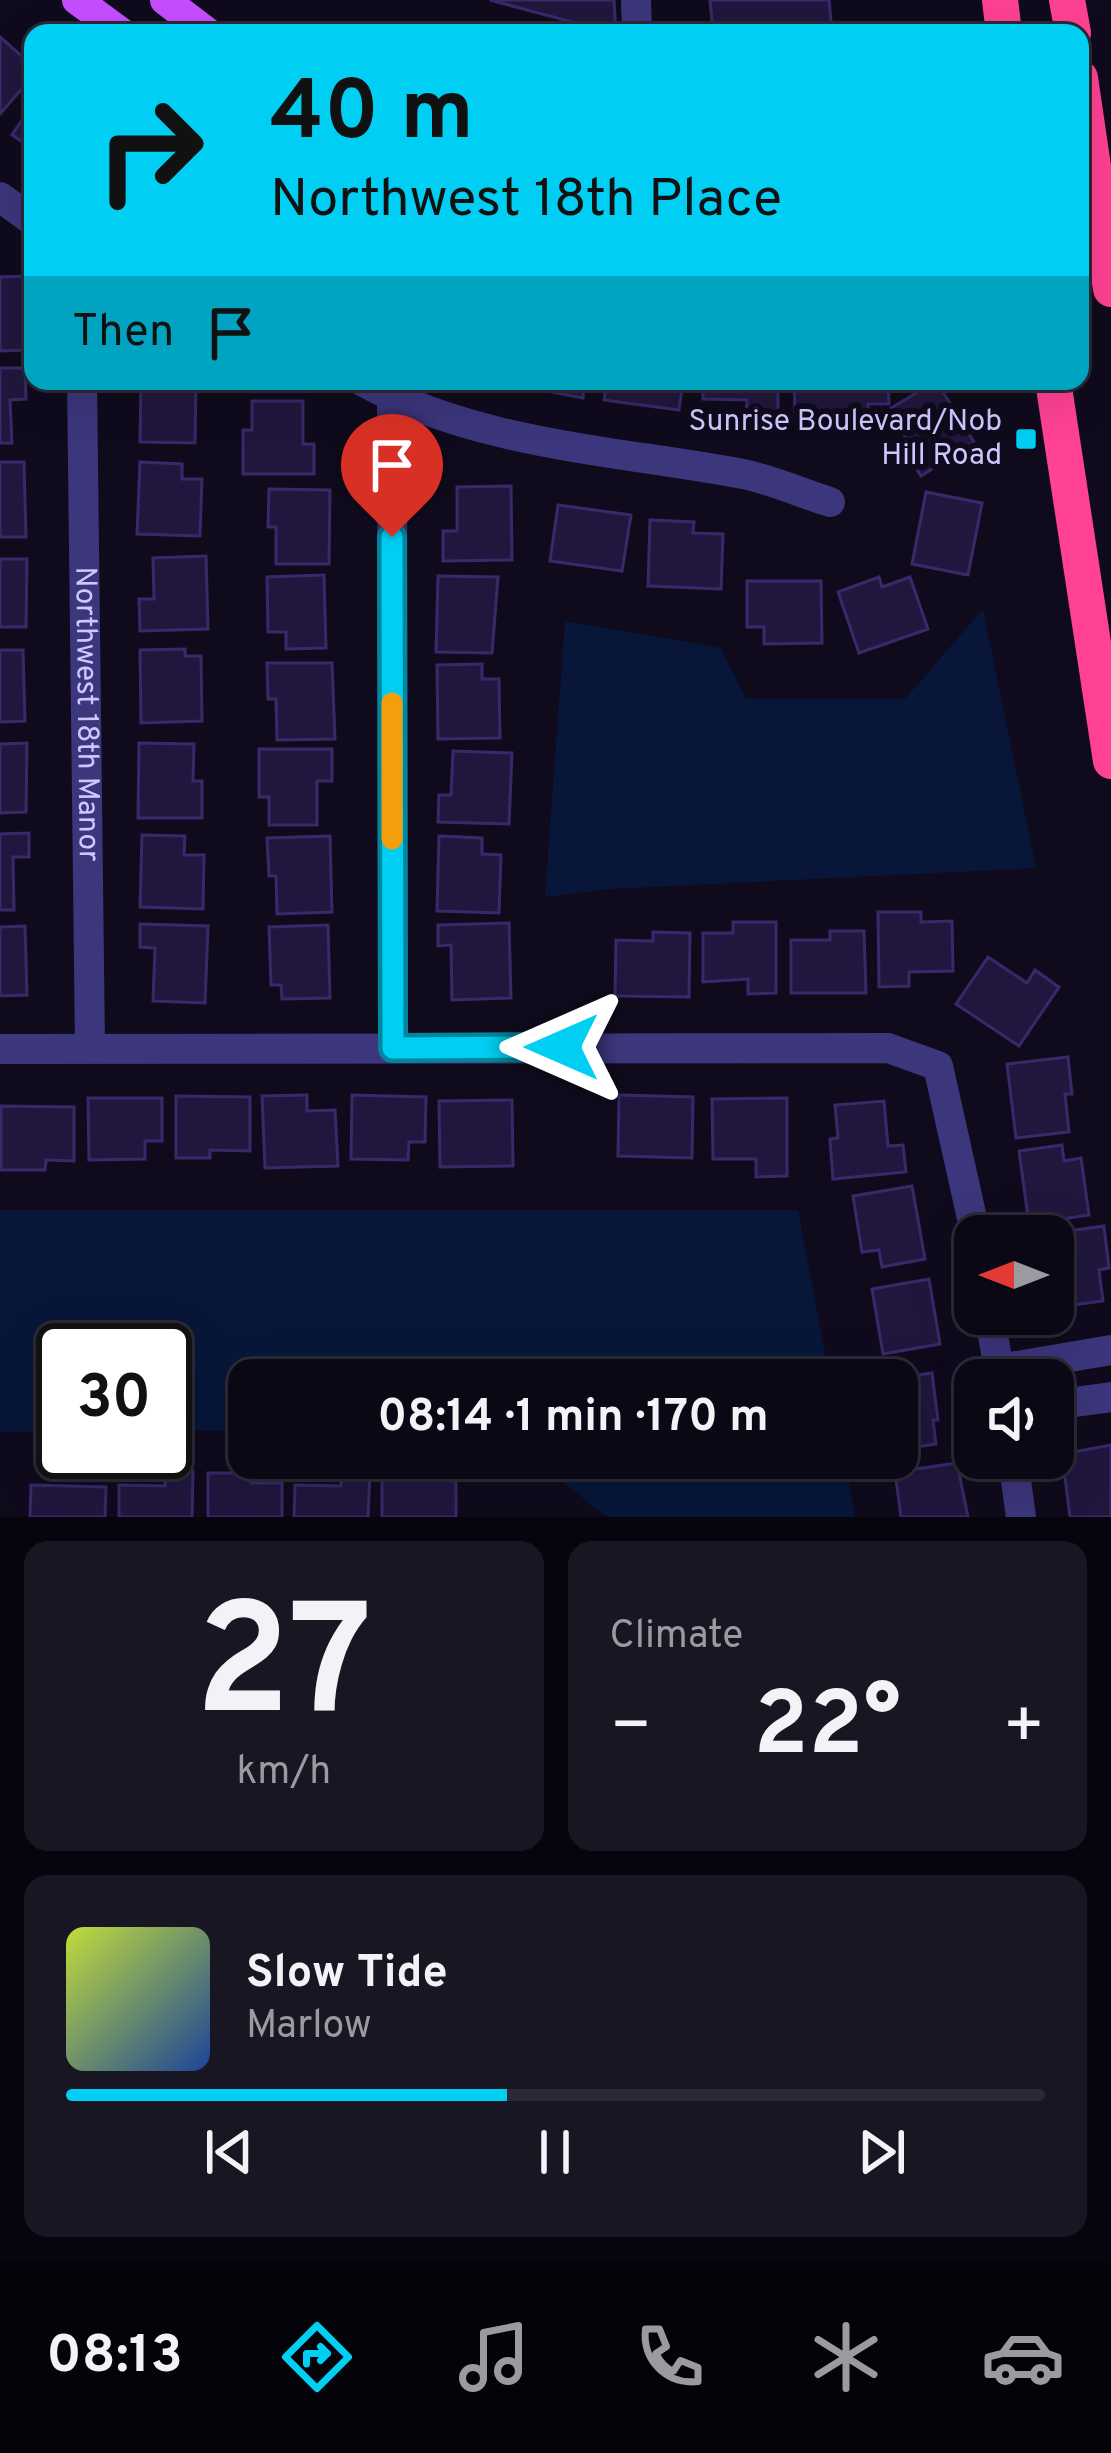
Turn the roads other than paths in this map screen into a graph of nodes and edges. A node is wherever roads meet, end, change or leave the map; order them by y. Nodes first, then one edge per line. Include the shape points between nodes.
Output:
1 (77, 0) edge
2 (165, 0) edge
3 (110, 24) edge
4 (196, 24) edge
5 (1089, 142) edge
6 (0, 196) edge
7 (1097, 199) edge
8 (24, 214) edge
9 (1102, 270) edge
10 (82, 390) edge
11 (378, 390) edge
12 (1054, 390) edge
13 (392, 398) junction
14 (830, 502) dead end
15 (1111, 761) edge
16 (90, 1048) junction
17 (393, 1048) junction
18 (0, 1049) edge
19 (971, 1215) edge
20 (1111, 1350) edge
21 (1069, 1359) edge
22 (1111, 1397) edge
23 (1074, 1403) edge
24 (1016, 1479) edge
25 (1022, 1517) edge

1 - 3 main road
2 - 4 main road
5 - 7 highway
6 - 8 street
7 - 9 highway
10 - 16 street, Northwest 18th Manor
11 - 13 street
12 - 15 highway
13 - 14 street via 481,429 747,475
13 - 17 street
16 - 17 street
16 - 18 street
17 - 19 street via 888,1048 938,1066
20 - 21 street
22 - 23 street
24 - 25 street

